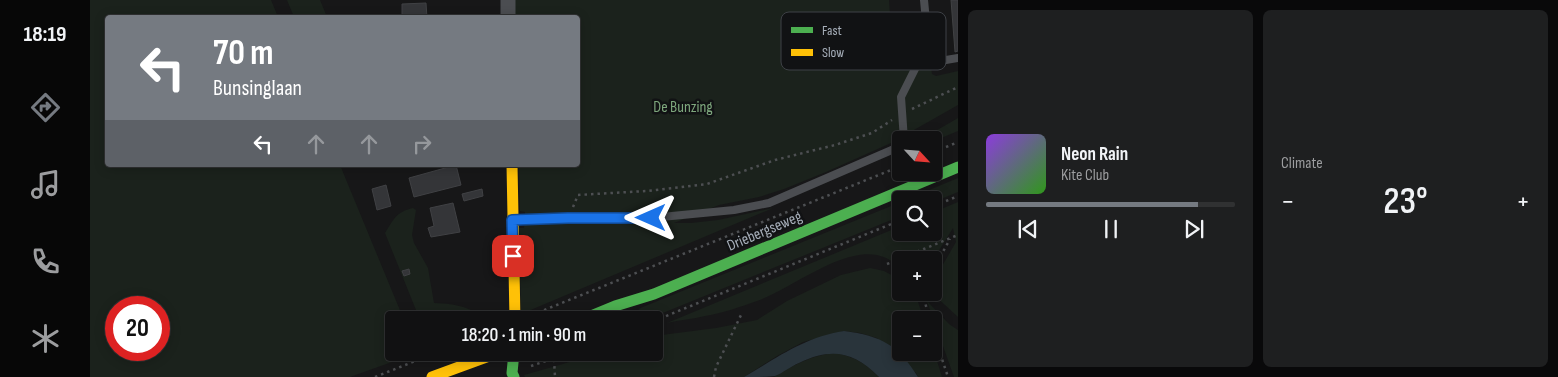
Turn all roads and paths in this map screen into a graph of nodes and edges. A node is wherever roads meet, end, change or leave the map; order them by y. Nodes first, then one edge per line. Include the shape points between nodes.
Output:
1 (508, 0) edge
2 (508, 15) edge
3 (914, 70) edge
4 (958, 87) edge
5 (902, 114) junction
6 (903, 131) edge
7 (958, 142) edge
8 (942, 149) edge
9 (892, 150) edge
10 (512, 167) edge
11 (958, 167) edge
12 (892, 170) edge
13 (958, 196) edge
14 (942, 203) edge
15 (568, 218) junction
16 (512, 220) junction
17 (892, 224) edge
18 (958, 235) edge
19 (950, 237) junction
20 (942, 252) edge
21 (887, 264) dead end
22 (515, 311) edge
23 (540, 311) edge
24 (603, 311) edge
25 (741, 315) dead end
26 (663, 317) edge
27 (942, 359) edge
28 (415, 361) edge
29 (476, 361) edge
30 (513, 361) edge
31 (554, 361) edge
32 (375, 377) edge
33 (432, 377) edge
34 (514, 377) edge
35 (555, 377) edge
36 (714, 377) edge
37 (948, 377) edge

1 - 2 street
3 - 5 lane via 901,97
4 - 5 path
5 - 6 lane
5 - 15 path via 872,133 774,160 707,184 578,195
7 - 8 path
9 - 15 lane via 769,203 734,210 651,218
10 - 16 main road
11 - 24 main road, Driebergseweg via 654,294
12 - 23 path, Driebergseweg
13 - 14 path
15 - 16 lane
16 - 22 main road
17 - 26 path
18 - 19 path
19 - 20 path
19 - 21 path
25 - 36 path
27 - 37 path
28 - 32 path
29 - 33 main road
30 - 34 main road
31 - 35 path

